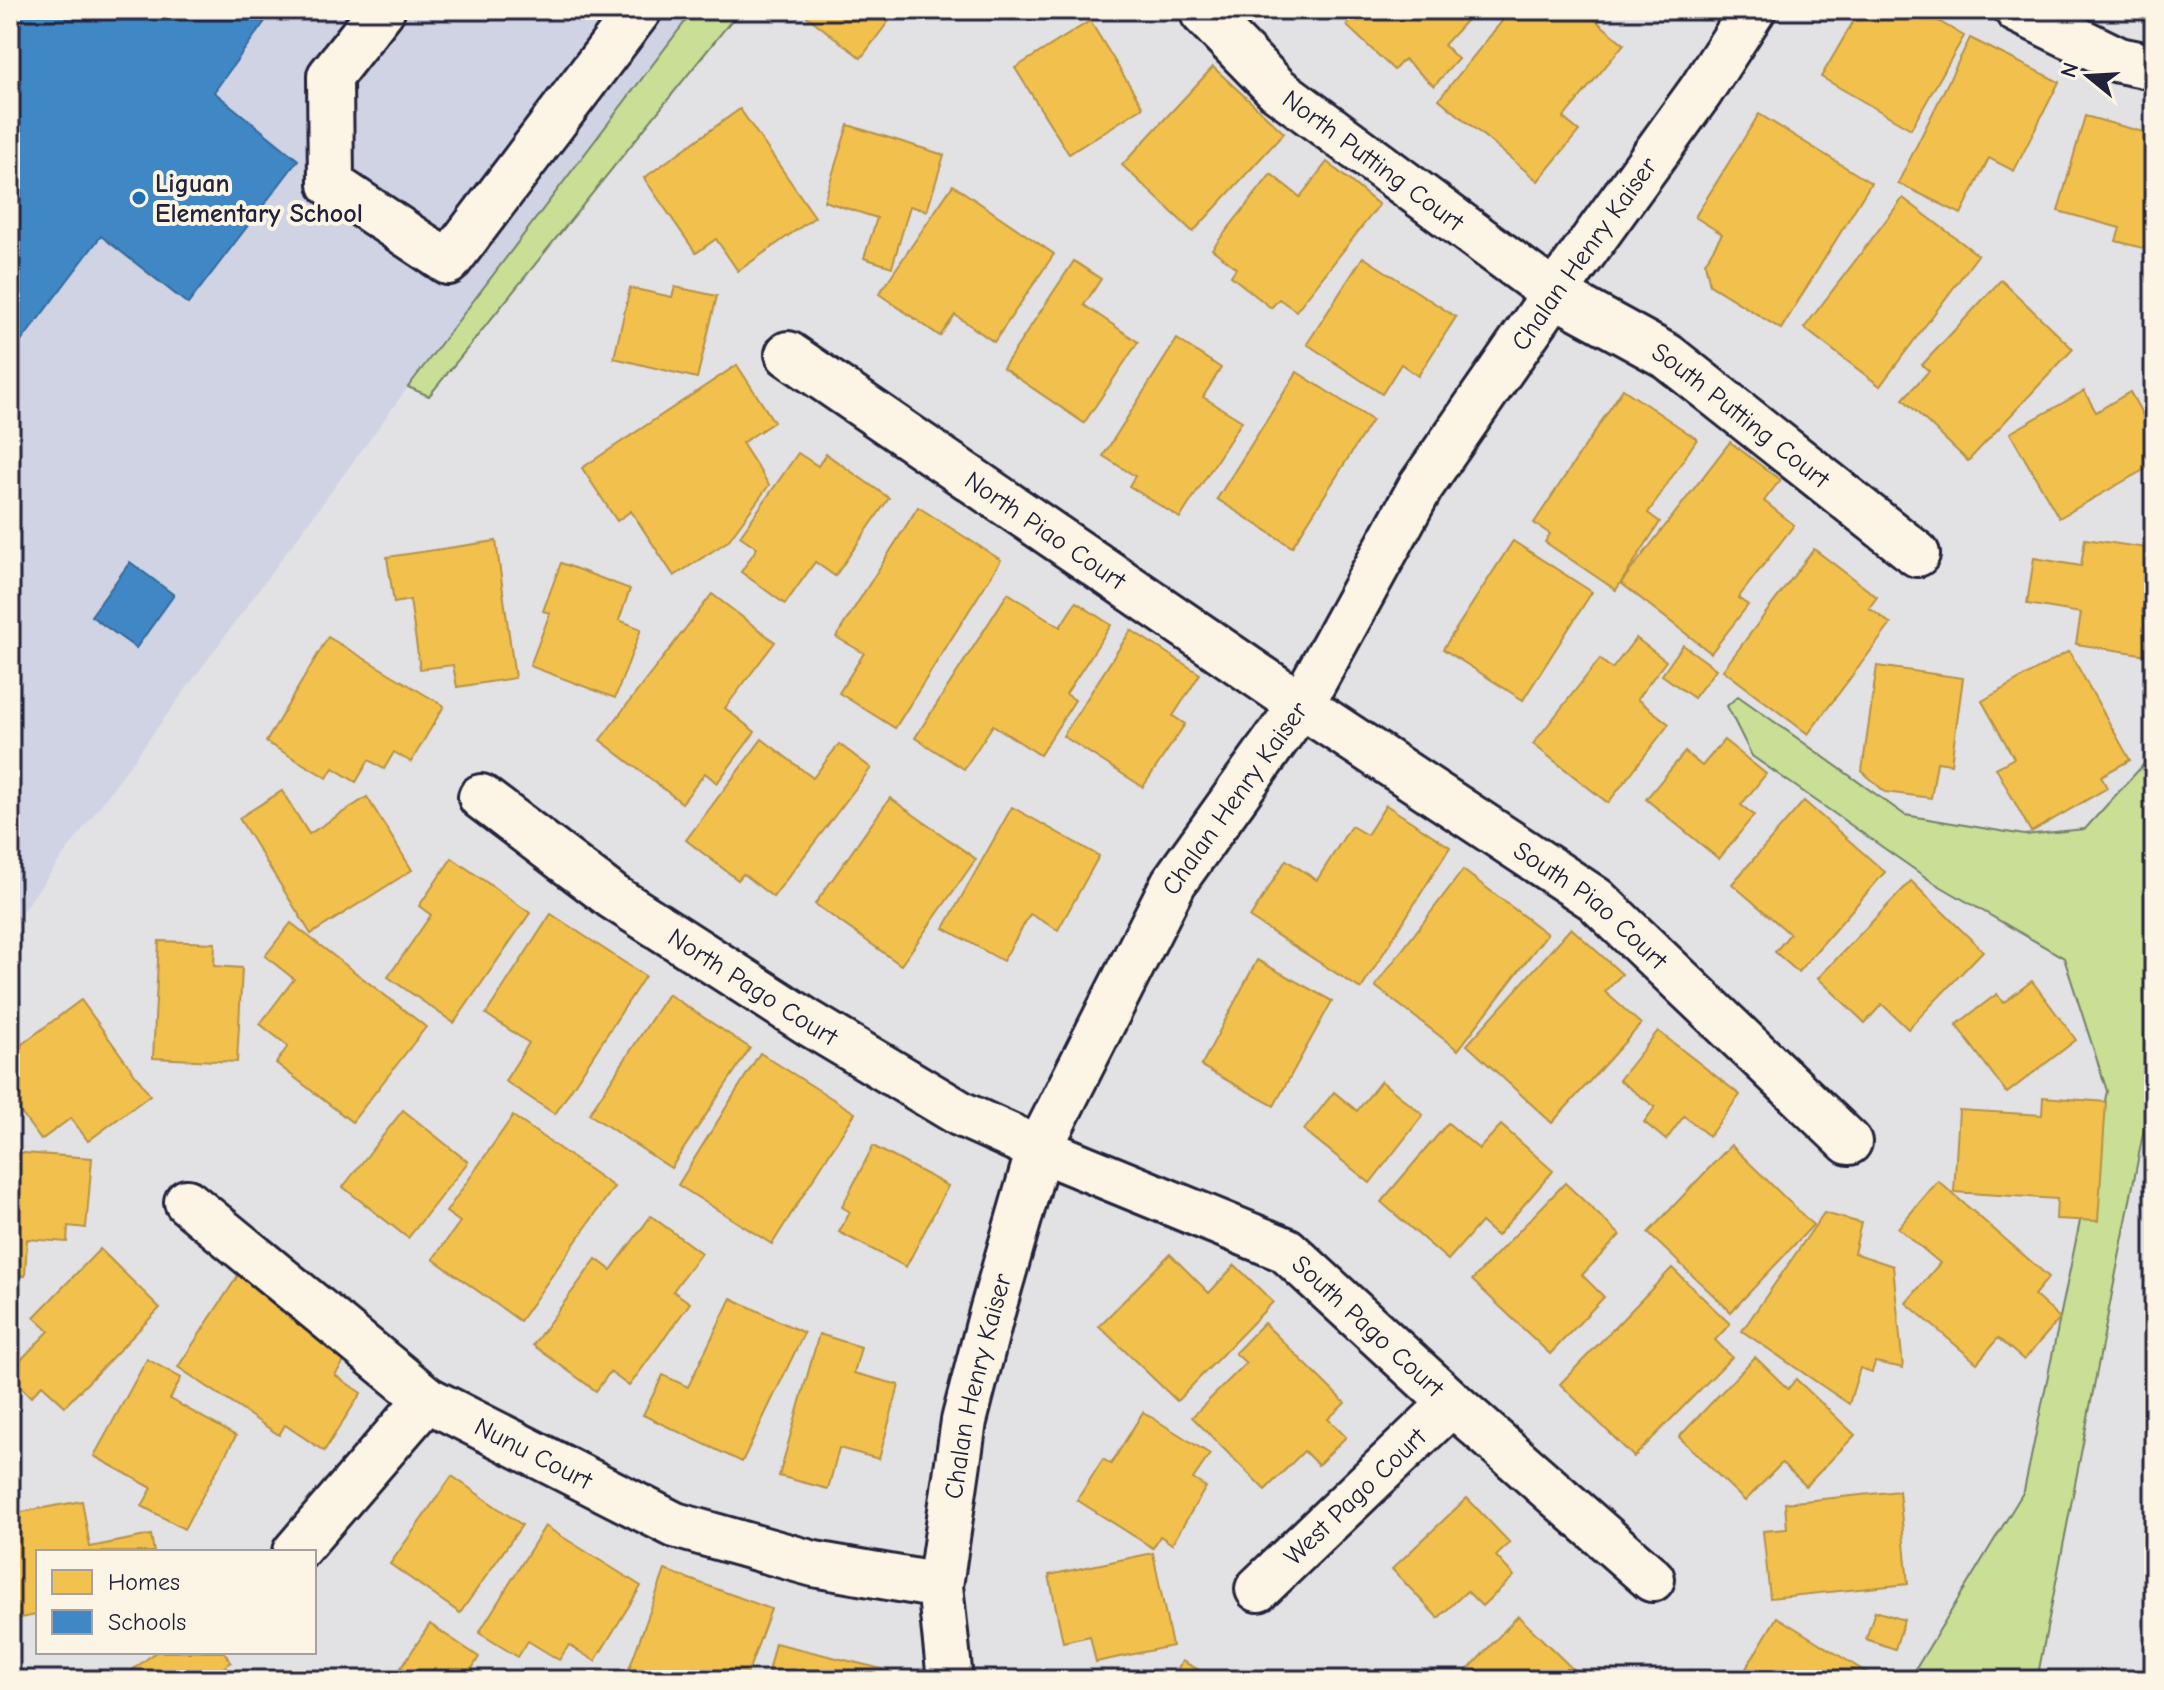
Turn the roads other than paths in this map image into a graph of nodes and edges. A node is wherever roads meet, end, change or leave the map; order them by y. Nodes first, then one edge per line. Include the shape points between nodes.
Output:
1 (382, 10) edge
2 (639, 10) edge
3 (1753, 10) edge
4 (2017, 10) edge
5 (1203, 13) dead end
6 (2154, 67) edge
7 (1554, 294) junction
8 (788, 354) dead end
9 (1917, 554) dead end
10 (1301, 705) junction
11 (481, 797) dead end
12 (1849, 1142) dead end
13 (1039, 1149) junction
14 (187, 1202) dead end
15 (427, 1399) junction
16 (1452, 1403) junction
17 (297, 1550) edge
18 (1652, 1579) dead end
19 (940, 1586) junction
20 (1258, 1589) dead end
21 (950, 1680) edge

1 - 2 street via 330,76 331,184 448,262
3 - 7 street, Chalan Henry Kaiser
4 - 6 street via 2119,60
5 - 7 street, North Putting Court via 1277,89
7 - 9 street, South Putting Court via 1667,356
7 - 10 street, Chalan Henry Kaiser via 1421,486
8 - 10 street, North Piao Court
10 - 12 street, South Piao Court via 1595,899
10 - 13 street, Chalan Henry Kaiser via 1174,882
11 - 13 street, North Pago Court via 613,897 809,1023 961,1114
13 - 16 street, South Pago Court via 1286,1250
13 - 19 street, Chalan Henry Kaiser via 964,1421
14 - 15 street, Nunu Court
15 - 17 street
15 - 19 street, Nunu Court via 675,1525 814,1564
16 - 18 street, South Pago Court
16 - 20 street, West Pago Court
19 - 21 street, Chalan Henry Kaiser

